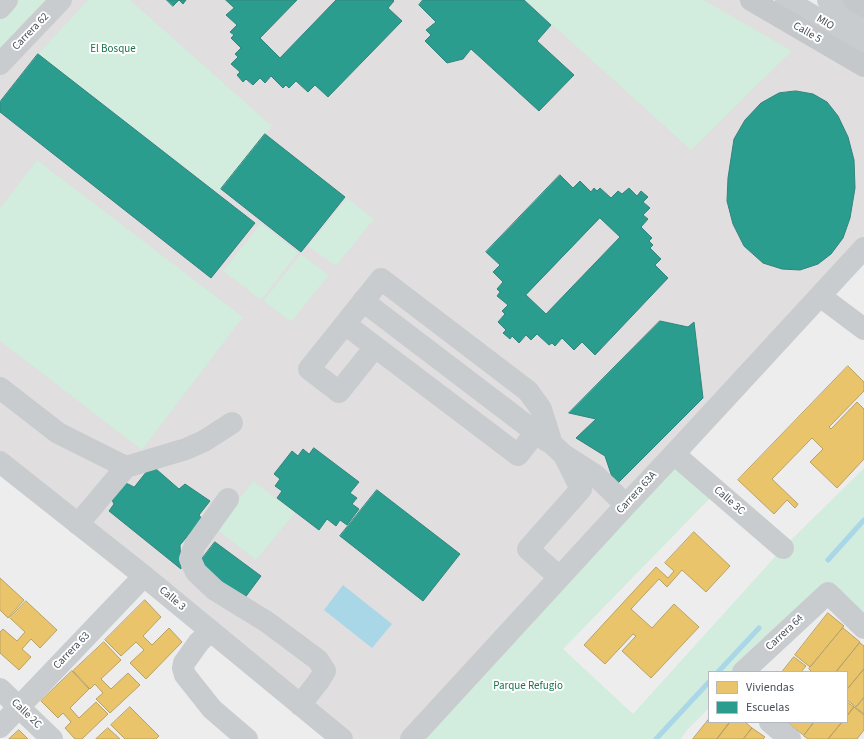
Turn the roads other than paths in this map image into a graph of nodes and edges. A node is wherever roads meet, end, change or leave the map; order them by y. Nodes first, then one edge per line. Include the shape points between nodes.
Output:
1 (7, 0) edge
2 (61, 0) edge
3 (751, 0) edge
4 (768, 0) edge
5 (786, 0) edge
6 (828, 0) edge
7 (854, 0) edge
8 (864, 6) edge
9 (0, 8) edge
10 (864, 22) edge
11 (864, 46) edge
12 (864, 57) edge
13 (0, 64) edge
14 (864, 66) edge
15 (864, 248) edge
16 (820, 296) junction
17 (345, 324) junction
18 (864, 329) edge
19 (375, 347) junction
20 (0, 388) edge
21 (232, 423) dead end
22 (551, 444) junction
23 (674, 454) junction
24 (0, 462) edge
25 (126, 467) junction
26 (228, 498) dead end
27 (626, 505) junction
28 (78, 524) junction
29 (783, 548) dead end
30 (144, 576) junction
31 (559, 577) junction
32 (864, 628) edge
33 (211, 631) junction
34 (744, 671) edge
35 (0, 689) edge
36 (300, 704) junction
37 (19, 707) junction
38 (771, 723) edge
39 (0, 727) edge
40 (52, 739) edge
41 (246, 739) edge
42 (342, 739) edge
43 (410, 739) edge
44 (790, 739) edge

1 - 9 street
2 - 13 street, Carrera 62
3 - 14 main road, Calle 5
4 - 12 main road
5 - 11 street, MIO
6 - 10 street, MIO
7 - 8 main road
15 - 16 street, Carrera 63A
16 - 18 street
16 - 23 street, Carrera 63A
17 - 19 street
17 - 19 street via 309,369 339,392
17 - 22 street via 363,301
19 - 22 street via 518,455
20 - 25 street via 58,433
21 - 25 street via 204,442
22 - 27 street via 595,475
22 - 31 street via 581,489 528,548
23 - 27 street, Carrera 63A
23 - 29 street, Calle 3C
24 - 28 street, Calle 3
25 - 28 street
26 - 36 street via 195,545 190,559 196,572 215,590 267,622 318,660 325,671
27 - 31 street, Carrera 63A
28 - 30 street, Calle 3
30 - 33 street, Calle 3
30 - 37 street, Carrera 63
31 - 43 street, Carrera 63A
32 - 34 street, Carrera 64 via 828,593
33 - 36 street, Calle 3
33 - 41 street via 199,642 184,663 185,675 212,708
35 - 37 street, Calle 2C
36 - 42 street, Calle 3
37 - 39 street, Carrera 63
37 - 40 street, Calle 2C
38 - 44 street

